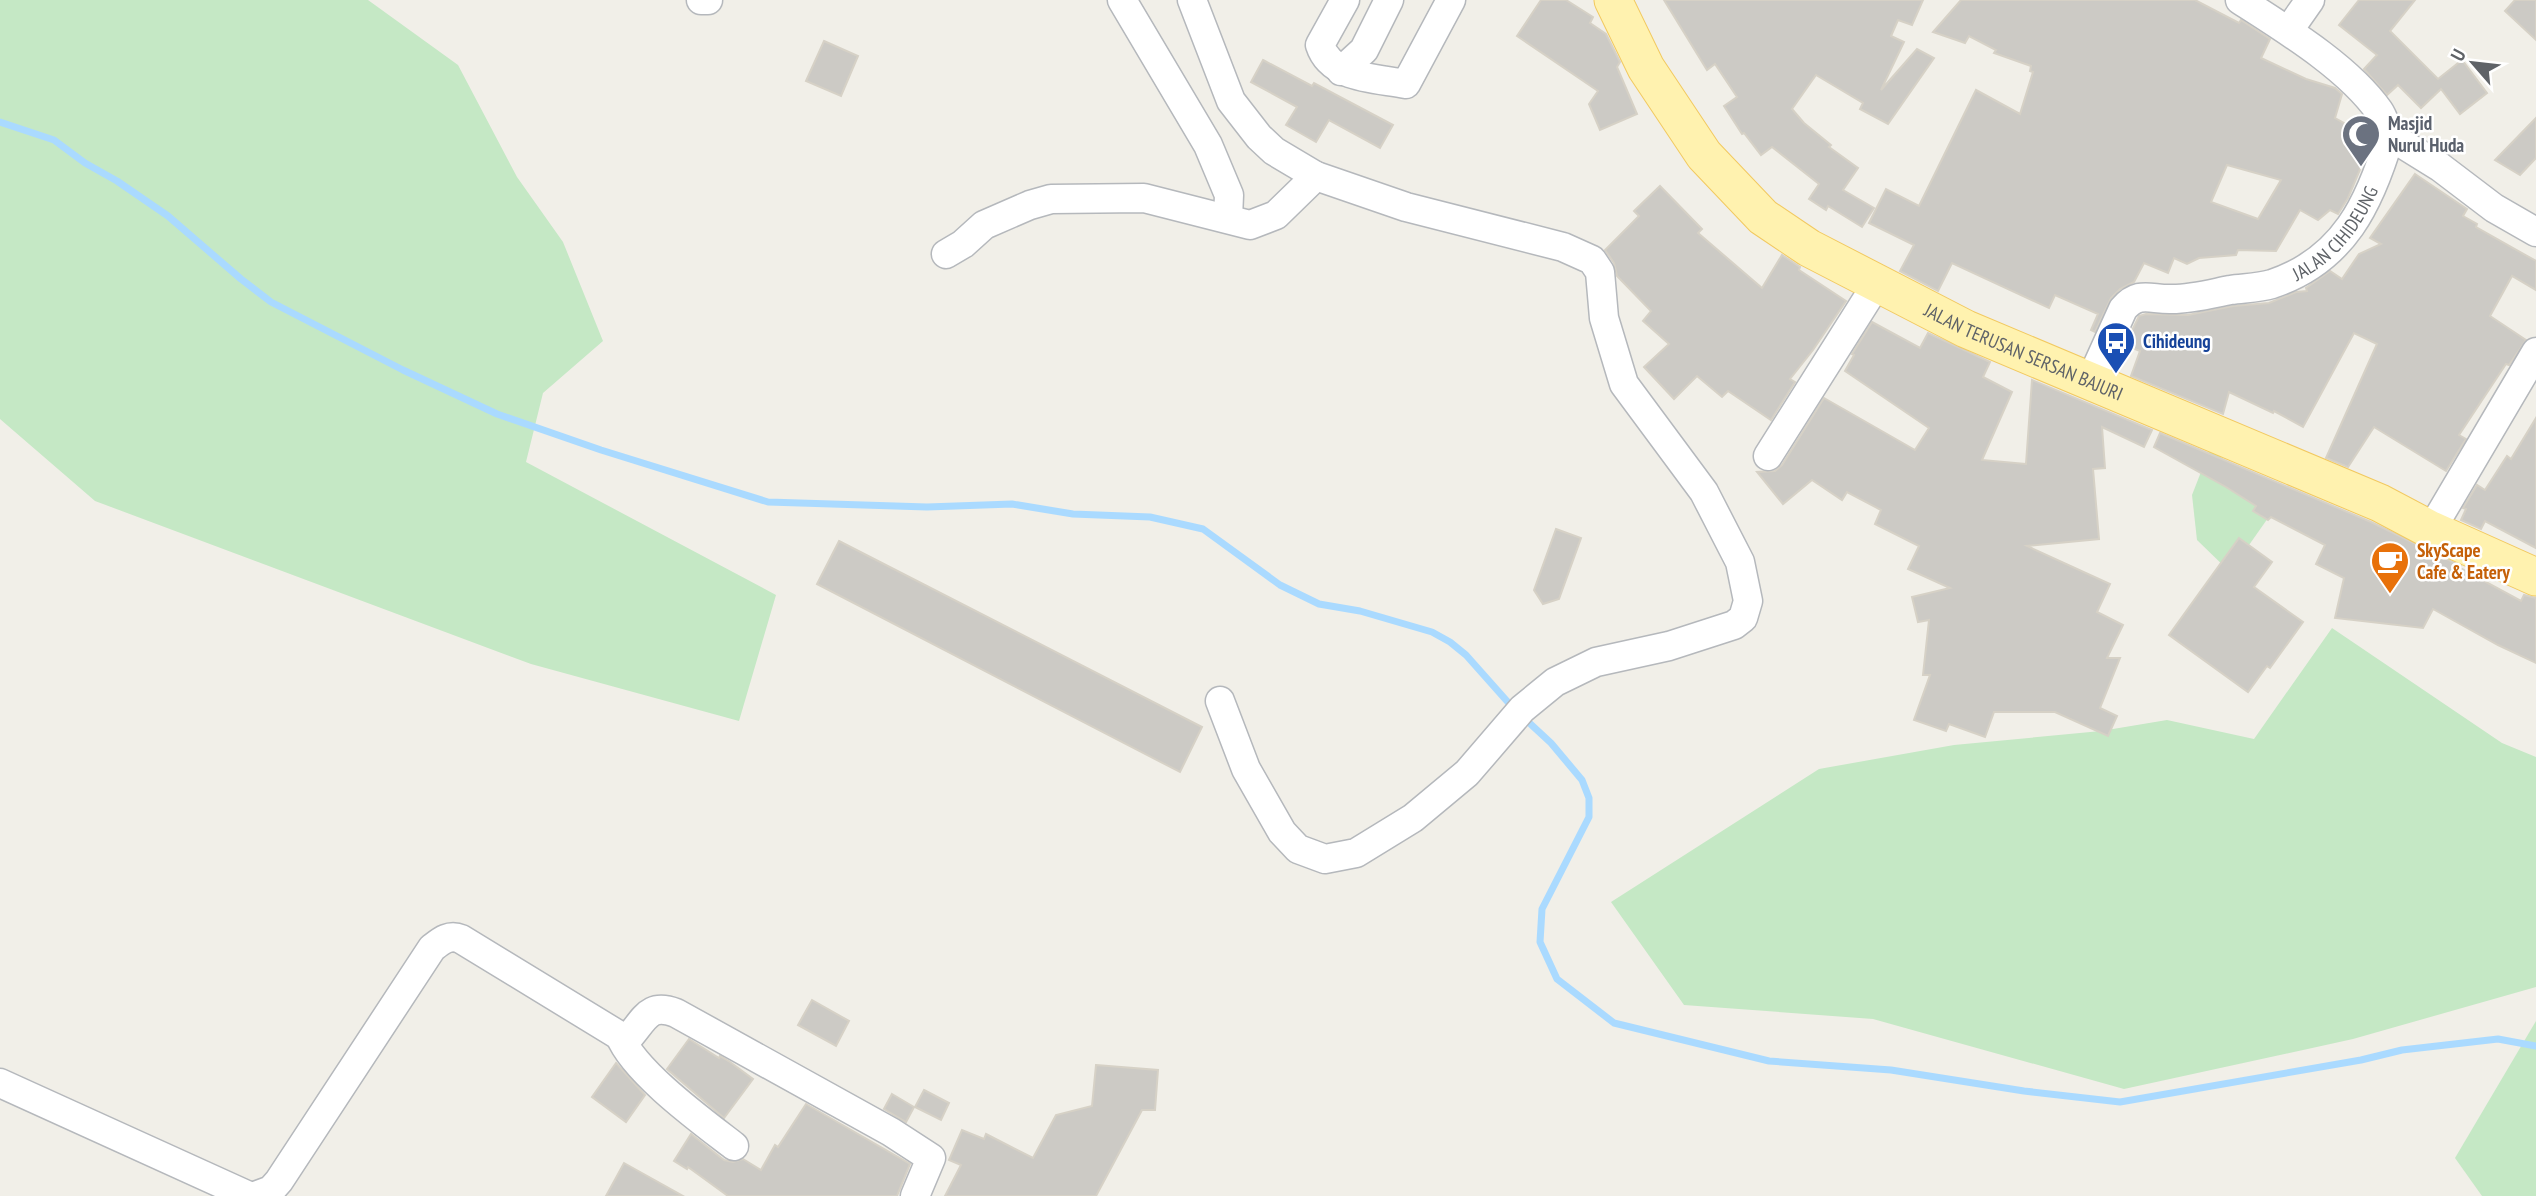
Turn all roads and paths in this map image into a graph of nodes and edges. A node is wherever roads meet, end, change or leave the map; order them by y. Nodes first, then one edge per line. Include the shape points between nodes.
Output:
1 (701, 0) edge
2 (708, 0) edge
3 (1122, 0) edge
4 (1192, 0) edge
5 (1345, 0) edge
6 (1389, 0) edge
7 (1451, 0) edge
8 (1613, 0) edge
9 (2240, 0) edge
10 (2310, 0) edge
11 (2289, 30) junction
12 (1341, 71) junction
13 (2390, 136) junction
14 (1316, 176) junction
15 (1228, 218) junction
16 (2527, 227) edge
17 (2536, 247) edge
18 (946, 254) dead end
19 (1878, 282) junction
20 (2536, 352) edge
21 (2090, 382) junction
22 (1768, 456) dead end
23 (2431, 530) junction
24 (2536, 577) edge
25 (1220, 701) dead end
26 (620, 1036) junction
27 (0, 1083) edge
28 (734, 1146) dead end
29 (249, 1196) edge
30 (255, 1196) edge
31 (915, 1196) edge

1 - 2 street
3 - 15 street via 1208,145 1228,195
4 - 14 street via 1231,101 1244,121 1275,151
5 - 12 street via 1320,45 1324,56
6 - 12 street via 1364,50
7 - 12 street via 1406,84
8 - 19 main road, JALAN TERUSAN SERSAN BAJURI via 1646,68 1704,155 1763,217
9 - 11 street
10 - 11 street
11 - 13 street via 2356,86 2380,112
13 - 16 street
13 - 21 street, JALAN CIHIDEUNG via 2372,191 2347,234 2329,252 2271,284 2169,300 2140,297 2129,302
14 - 15 street via 1263,222 1250,225
14 - 25 street via 1406,207 1563,247 1592,260 1601,272 1604,318 1624,384 1704,492 1740,562 1748,601 1743,618 1734,625 1596,662 1555,681 1522,709 1467,773 1413,818 1356,853 1325,859 1298,849 1282,832 1246,769
15 - 18 street via 1144,198 1051,199 984,225
16 - 17 street via 2529,242
19 - 21 main road, JALAN TERUSAN SERSAN BAJURI via 1966,329
19 - 22 street
20 - 23 street
21 - 23 main road, JALAN TERUSAN SERSAN BAJURI via 2380,503
23 - 24 main road, JALAN TERUSAN SERSAN BAJURI
26 - 28 street via 628,1052 680,1105
26 - 30 street via 461,939 447,938 432,948 279,1181
26 - 31 street via 630,1036 653,1010 676,1013 922,1151 931,1158
27 - 29 street

